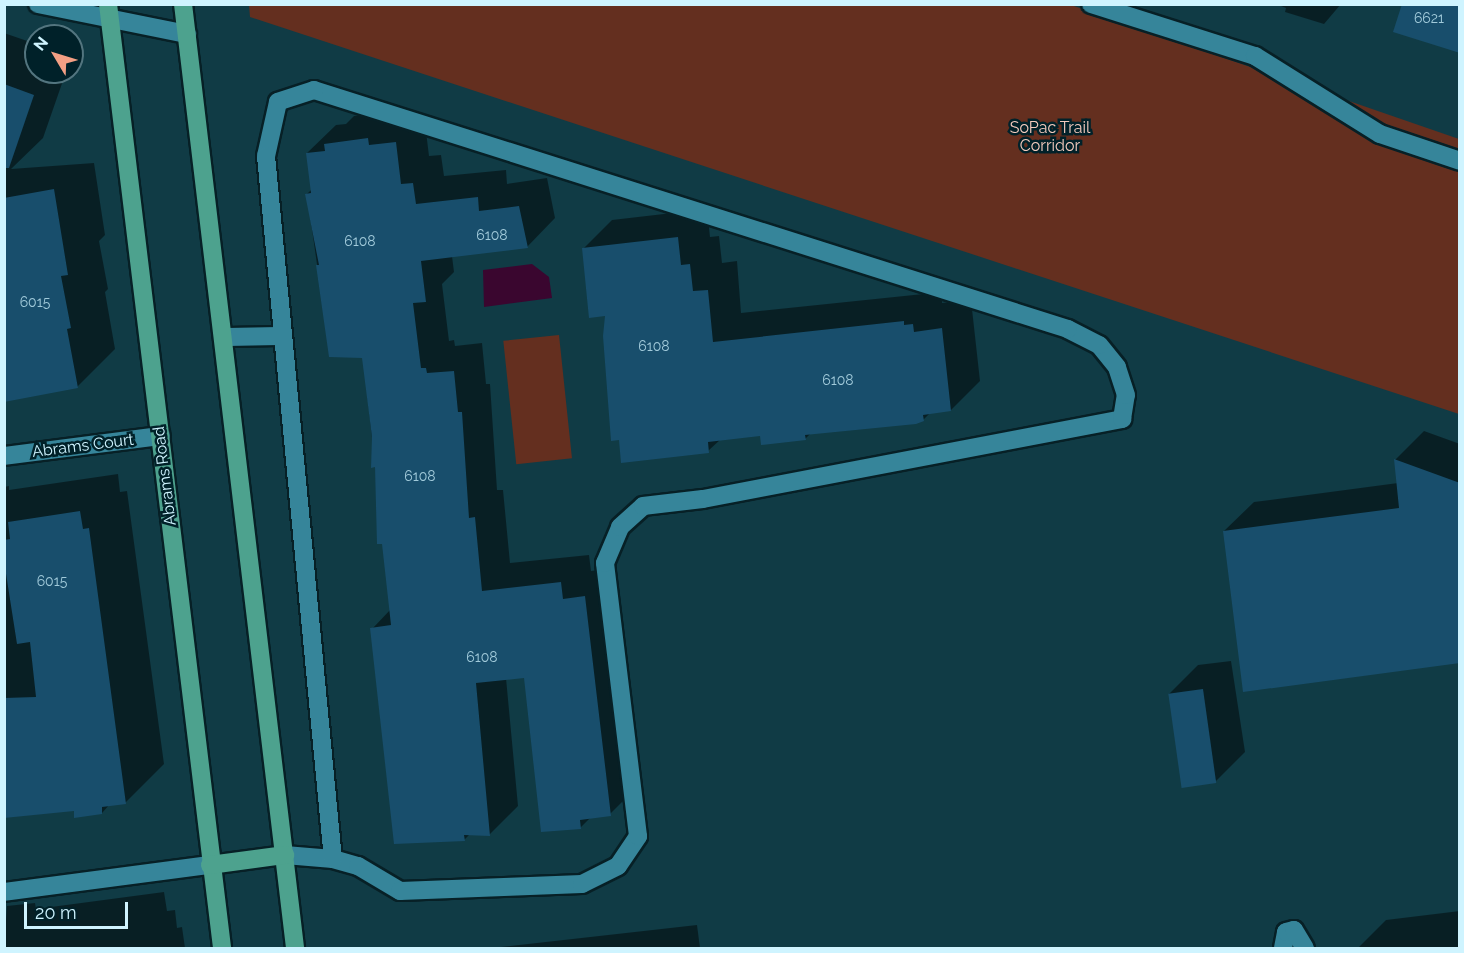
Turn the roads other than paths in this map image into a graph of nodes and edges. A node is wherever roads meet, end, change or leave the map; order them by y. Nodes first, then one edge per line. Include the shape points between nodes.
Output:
1 (38, 4) edge
2 (183, 4) edge
3 (1091, 4) edge
4 (109, 13) edge
5 (187, 34) junction
6 (1460, 161) edge
7 (283, 336) junction
8 (223, 337) junction
9 (161, 436) junction
10 (4, 456) edge
11 (285, 855) junction
12 (333, 859) junction
13 (210, 864) junction
14 (4, 892) edge
15 (222, 948) edge
16 (295, 948) edge
17 (1282, 948) edge
18 (1305, 948) edge

1 - 4 street
2 - 5 main road
3 - 6 street via 1254,56 1380,134
4 - 5 street
4 - 9 main road, Abrams Road
5 - 8 main road
7 - 8 street
7 - 12 street
7 - 12 street via 266,156 278,102 314,90 1068,329 1099,345 1117,368 1126,395 1122,419 643,507 620,527 605,563 638,836 618,866 582,884 400,891 358,866
8 - 11 main road
9 - 10 street, Abrams Court
9 - 13 main road, Abrams Road
11 - 12 street
11 - 13 main road
11 - 16 main road
13 - 14 street
13 - 15 main road, Abrams Road
17 - 18 street via 1286,932 1294,930

